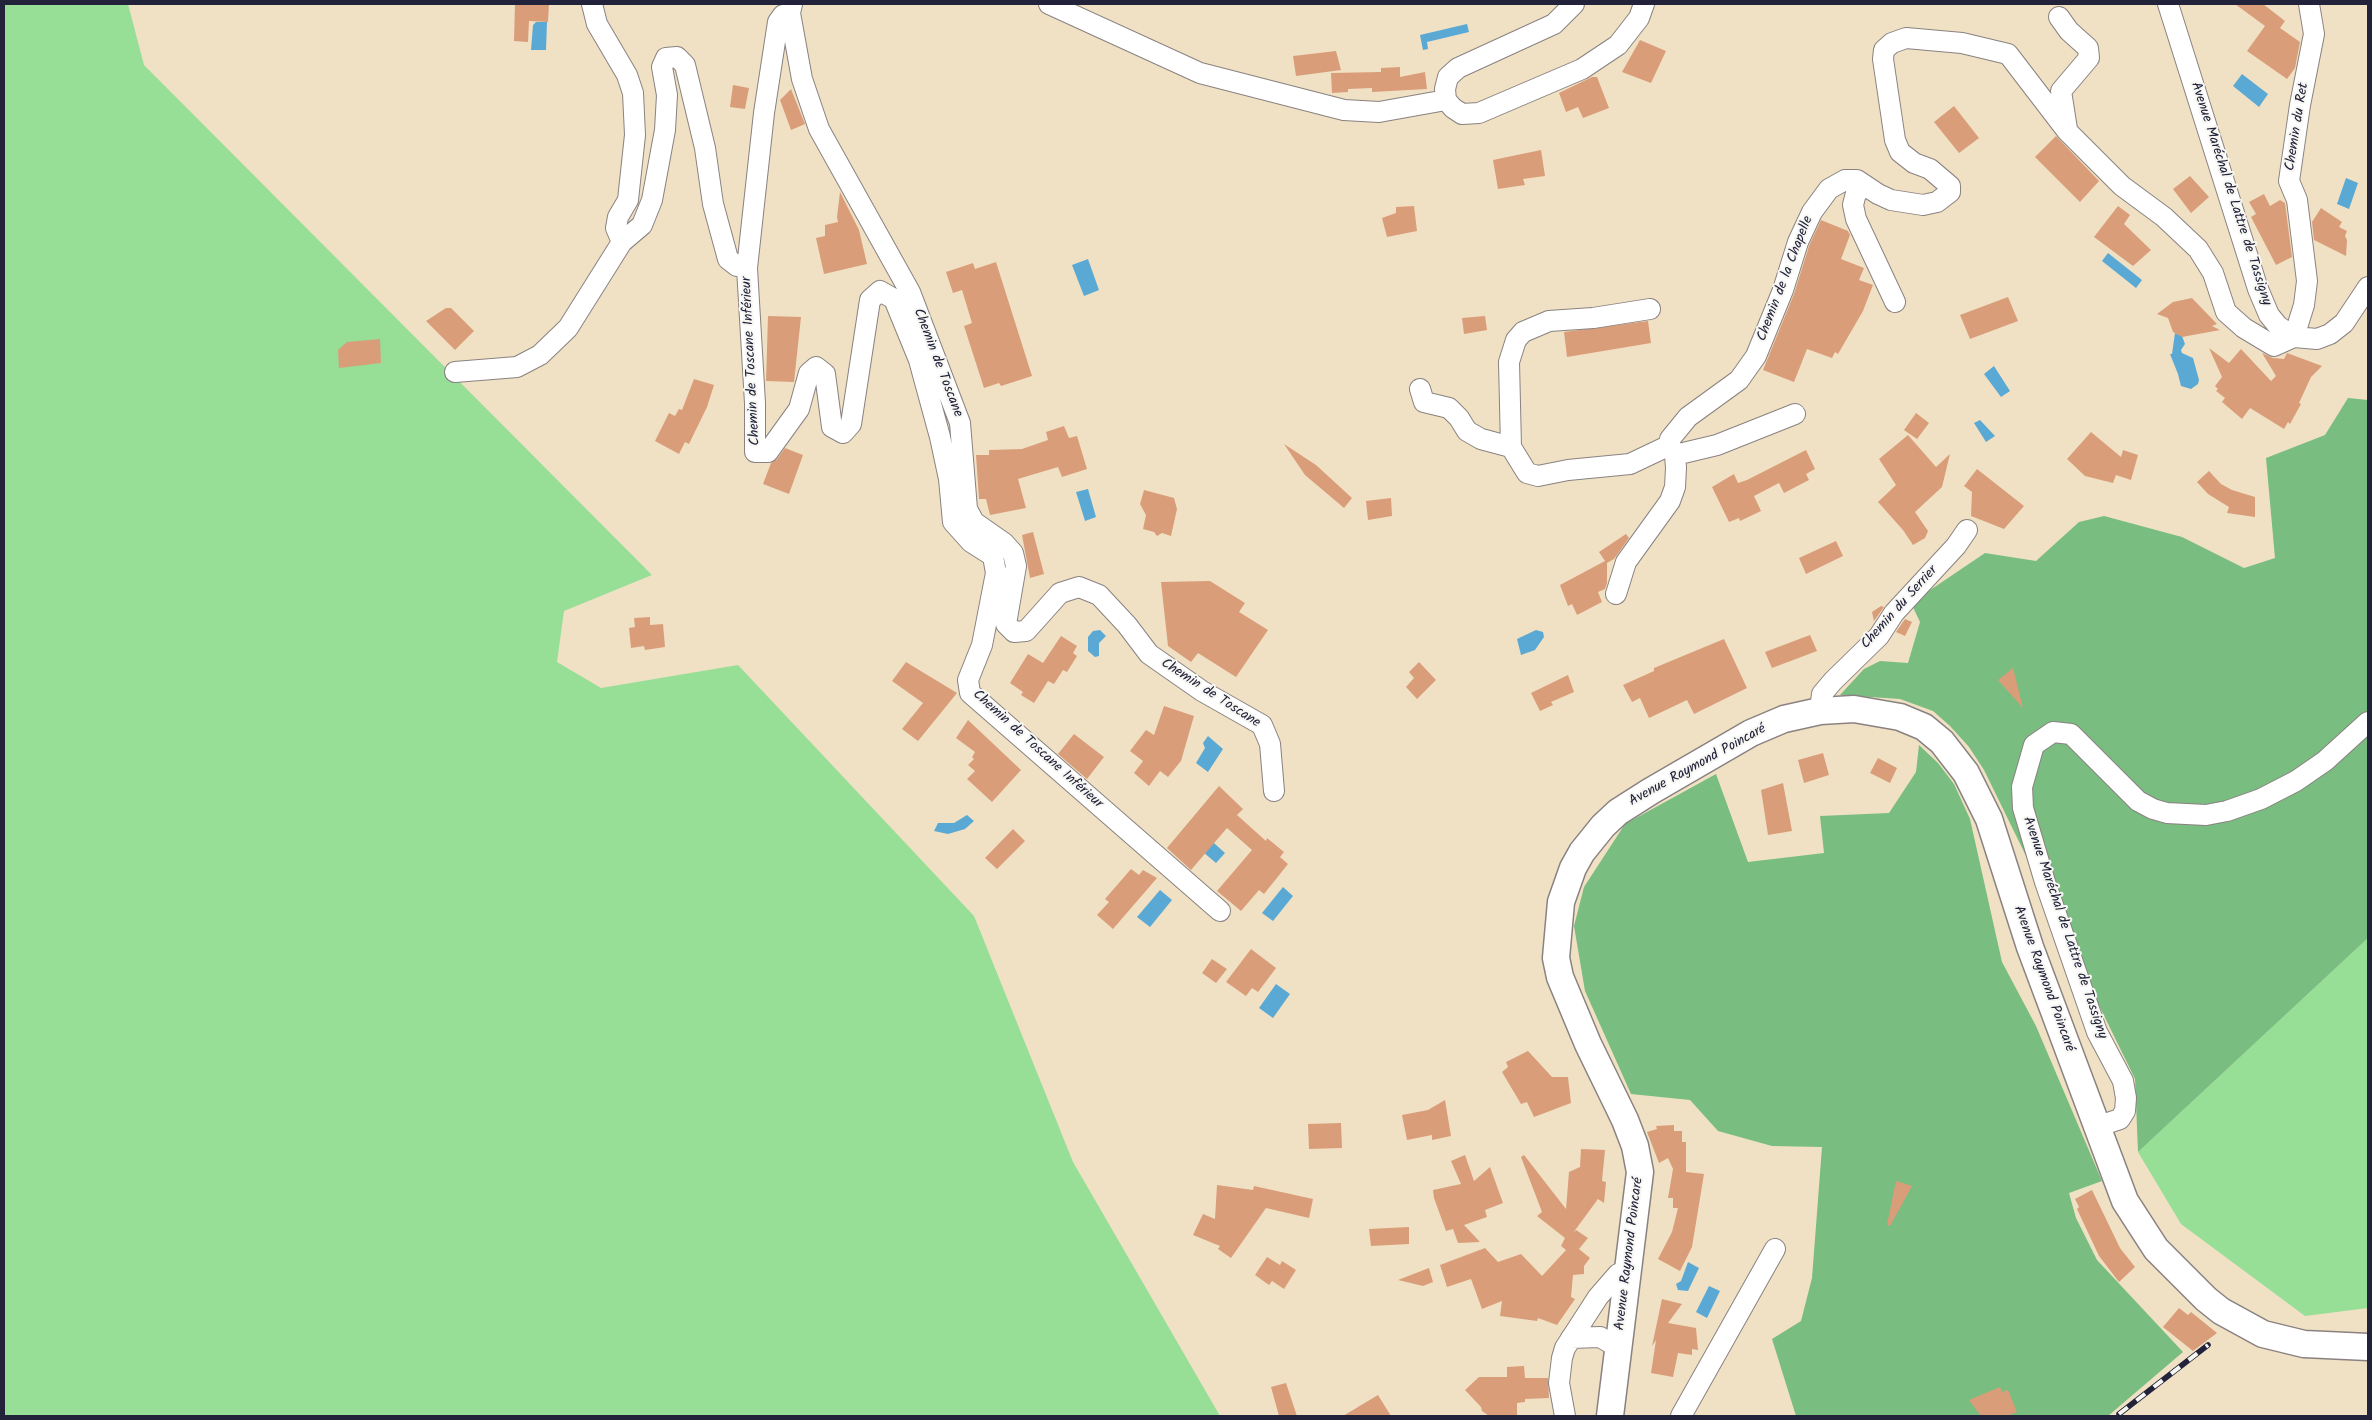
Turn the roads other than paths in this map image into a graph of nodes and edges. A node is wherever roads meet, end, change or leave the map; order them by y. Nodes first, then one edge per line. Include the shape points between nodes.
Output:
1 (592, 4) edge
2 (1049, 4) edge
3 (1574, 4) edge
4 (1644, 4) edge
5 (2168, 4) edge
6 (2309, 4) edge
7 (791, 8) edge
8 (2059, 17) dead end
9 (1446, 100) junction
10 (2067, 131) junction
11 (1865, 186) junction
12 (622, 242) junction
13 (747, 268) junction
14 (2368, 287) edge
15 (1895, 302) dead end
16 (1650, 309) dead end
17 (2294, 337) junction
18 (455, 372) dead end
19 (1420, 389) dead end
20 (1795, 414) dead end
21 (1511, 446) junction
22 (1672, 450) junction
23 (1966, 530) dead end
24 (1616, 594) dead end
25 (1820, 711) junction
26 (2368, 722) edge
27 (1274, 791) dead end
28 (1220, 911) dead end
29 (2096, 1127) junction
30 (1775, 1249) dead end
31 (1629, 1271) junction
32 (1571, 1338) junction
33 (1619, 1348) junction
34 (2368, 1348) edge
35 (1564, 1416) edge
36 (1610, 1416) edge
37 (1681, 1416) edge

1 - 12 street via 597,24 628,75 633,93 636,135 628,200 616,228
2 - 9 street via 1200,73 1344,110 1379,112
3 - 9 street via 1554,24 1458,68 1448,77
4 - 9 street via 1639,18 1618,45 1582,69 1478,113 1462,114
5 - 17 street, Avenue Maréchal de Lattre de Tassigny via 2258,289 2269,315
6 - 17 street, Chemin du Ret via 2314,34 2290,181 2298,200 2307,281 2304,305
7 - 13 street via 778,22 764,113
7 - 27 street, Chemin de Toscane via 802,79 819,129 910,292 960,423 967,509 974,522 1013,553 1016,566 1006,624 1014,632 1026,631 1060,593 1079,587 1099,595 1149,654 1202,691 1262,725 1270,744
8 - 10 street via 2088,48 2088,58 2061,91
10 - 11 street, Chemin de la Chapelle via 2008,54 1962,43 1906,38 1884,50 1883,59 1895,140 1900,152 1914,164 1930,169 1950,186 1950,192 1937,202 1908,204
10 - 17 street, Chemin de la Chapelle via 2122,186 2164,217 2198,249 2213,273 2226,312 2244,328 2274,346
11 - 15 street via 1854,199 1856,219
11 - 22 street, Chemin de la Chapelle via 1857,180 1845,180 1834,184 1821,199 1798,242 1783,290 1756,356 1739,380 1688,417 1670,439
12 - 13 street via 642,225 652,200 665,130 667,94 662,67 666,58 677,57 685,64 713,204 728,259
12 - 18 street via 568,328 540,355 517,368
13 - 28 street, Chemin de Toscane Inférieur via 755,452 768,452 798,409 809,372 816,367 825,374 832,427 843,433 851,424 870,300 880,291 894,298 919,360 940,437 950,479 953,522 971,542 993,556 996,573 982,645 968,680 970,694
14 - 17 street via 2353,312 2330,334 2317,339
16 - 21 street via 1549,321 1524,332 1516,340 1509,362
19 - 21 street via 1424,402 1449,408 1467,431 1481,439
20 - 22 street via 1717,445
21 - 22 street via 1527,473 1538,476 1630,464
22 - 24 street via 1675,487 1670,501 1626,562
23 - 25 street, Chemin du Serrier via 1879,636 1822,694
25 - 29 main road, Avenue Raymond Poincaré via 1854,709 1876,712 1924,727 1942,742 1966,773 1989,819 2030,947
25 - 31 main road, Avenue Raymond Poincaré via 1784,719 1751,733 1632,802 1591,839 1568,883 1558,924 1556,958 1560,977 1625,1120 1639,1160 1640,1183
26 - 29 street, Avenue Maréchal de Lattre de Tassigny via 2296,781 2261,799 2206,815 2167,813 2138,801 2071,734 2054,732 2034,745 2022,787 2023,808 2097,1032 2123,1080 2126,1098 2120,1119
29 - 34 main road, Avenue Raymond Poincaré via 2125,1201 2156,1249 2206,1299 2256,1331 2287,1342
30 - 37 street
31 - 32 street via 1618,1274 1609,1284
31 - 33 main road, Avenue Raymond Poincaré
32 - 33 street via 1600,1337
32 - 35 street via 1559,1372 1559,1396
33 - 36 main road, Avenue Raymond Poincaré

